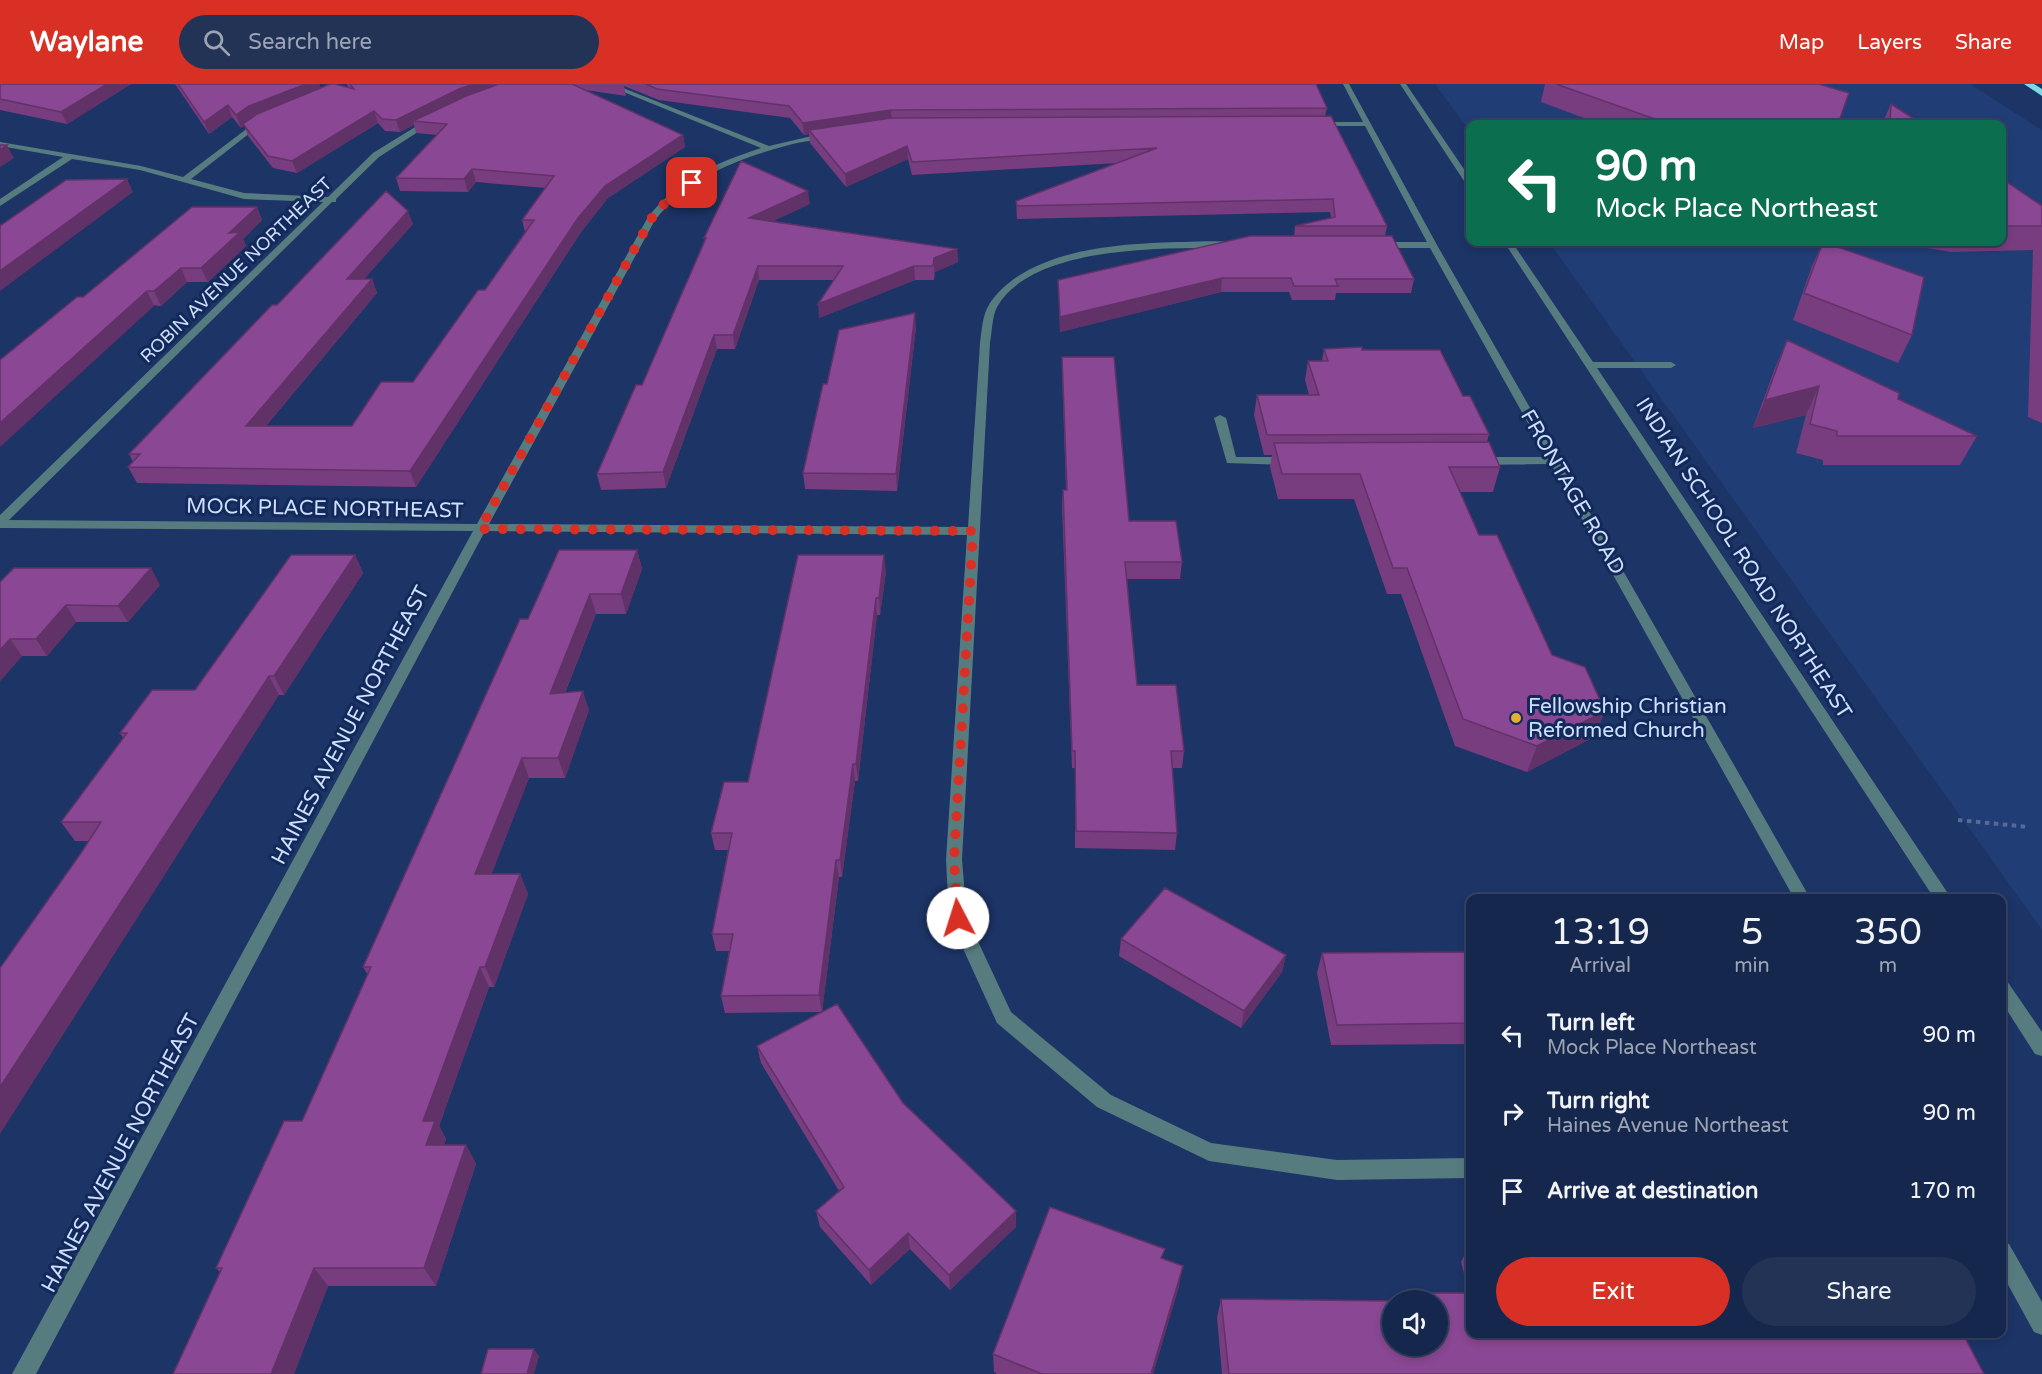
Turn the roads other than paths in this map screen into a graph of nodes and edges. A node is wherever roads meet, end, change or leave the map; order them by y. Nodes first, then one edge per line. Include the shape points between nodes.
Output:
1 (607, 84) edge
2 (1346, 84) edge
3 (1403, 84) edge
4 (2028, 84) edge
5 (2042, 93) edge
6 (272, 115) edge
7 (442, 116) edge
8 (1306, 124) edge
9 (1368, 124) junction
10 (837, 133) edge
11 (0, 144) edge
12 (767, 148) junction
13 (70, 156) junction
14 (1466, 178) edge
15 (183, 181) junction
16 (333, 200) junction
17 (0, 202) edge
18 (1245, 245) edge
19 (1364, 245) edge
20 (1433, 245) junction
21 (1511, 246) edge
22 (1590, 365) junction
23 (1671, 365) dead end
24 (1220, 418) dead end
25 (1555, 460) junction
26 (1300, 461) edge
27 (1462, 461) edge
28 (0, 523) edge
29 (480, 529) junction
30 (973, 531) junction
31 (1800, 894) edge
32 (1940, 894) edge
33 (2006, 994) edge
34 (2042, 1048) edge
35 (1466, 1168) edge
36 (2006, 1260) edge
37 (2042, 1324) edge
38 (24, 1374) edge

1 - 12 street
2 - 9 street, FRONTAGE ROAD
3 - 14 street
4 - 5 highway
6 - 15 street via 257,122
7 - 16 street, ROBIN AVENUE NORTHEAST via 392,143
8 - 9 street
9 - 20 street, FRONTAGE ROAD
10 - 12 street, HAINES AVENUE NORTHEAST
11 - 13 street
12 - 29 street, HAINES AVENUE NORTHEAST via 712,171 672,195 651,219
13 - 15 street via 141,168
13 - 17 street
15 - 16 street via 244,196
16 - 28 street, ROBIN AVENUE NORTHEAST
18 - 30 street via 1108,249 1056,261 1021,278 994,304 985,343
19 - 20 street
20 - 25 street, FRONTAGE ROAD
21 - 22 street, INDIAN SCHOOL ROAD NORTHEAST
22 - 23 street
22 - 32 street, INDIAN SCHOOL ROAD NORTHEAST
24 - 26 street via 1231,461
25 - 27 street
25 - 31 street, FRONTAGE ROAD
28 - 29 street, MOCK PLACE NORTHEAST
29 - 30 street, MOCK PLACE NORTHEAST
29 - 38 street, HAINES AVENUE NORTHEAST
30 - 35 street via 954,860 958,918 1004,1017 1104,1101 1209,1152 1337,1170
33 - 34 street
36 - 37 street

